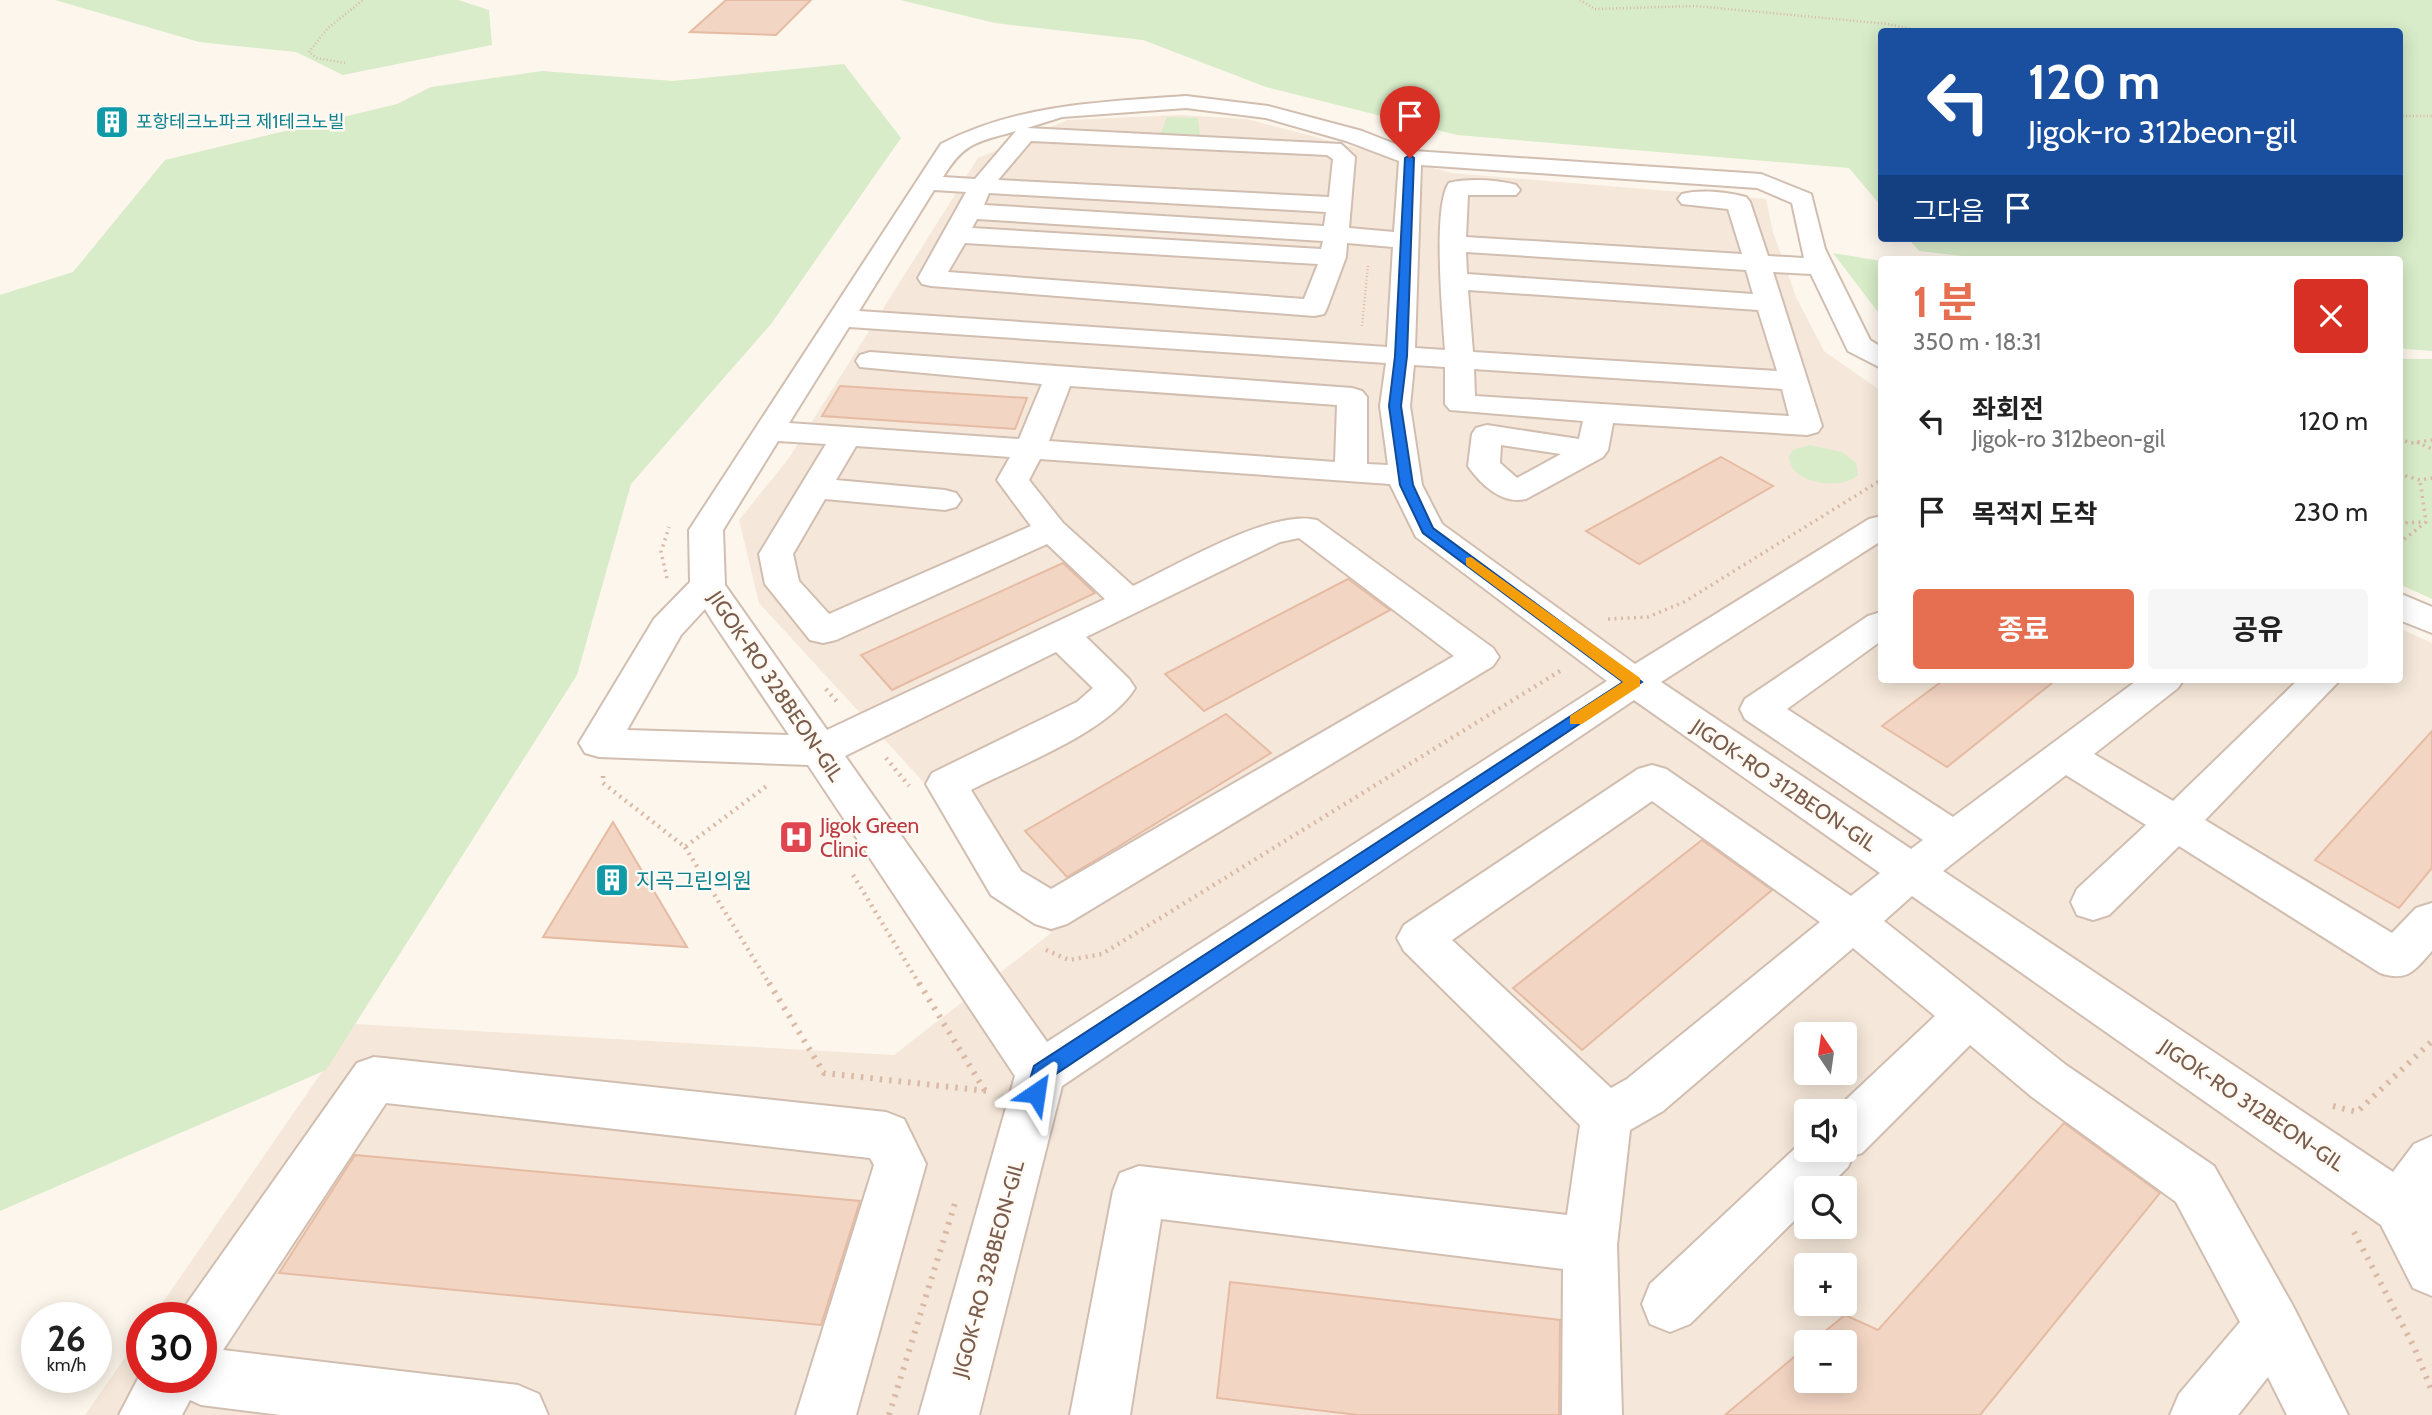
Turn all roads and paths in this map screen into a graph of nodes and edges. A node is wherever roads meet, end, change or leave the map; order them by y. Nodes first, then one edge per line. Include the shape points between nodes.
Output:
1 (363, 0) edge
2 (1580, 0) edge
3 (1906, 28) edge
4 (345, 63) dead end
5 (2432, 116) edge
6 (2403, 117) edge
7 (1410, 158) junction
8 (927, 183) junction
9 (981, 186) junction
10 (1538, 192) dead end
11 (1618, 196) dead end
12 (1338, 205) junction
13 (969, 211) junction
14 (957, 235) junction
15 (1406, 241) junction
16 (1455, 244) junction
17 (1335, 246) junction
18 (1369, 259) dead end
19 (1757, 260) junction
20 (1821, 267) junction
21 (1457, 281) junction
22 (1770, 303) junction
23 (841, 318) junction
24 (1361, 336) dead end
25 (1401, 356) junction
26 (1878, 357) edge
27 (1461, 358) junction
28 (870, 361) dead end
29 (1060, 376) junction
30 (1794, 381) junction
31 (1599, 415) junction
32 (769, 431) junction
33 (846, 437) junction
34 (2403, 440) edge
35 (2432, 440) edge
36 (2417, 442) junction
37 (2432, 449) edge
38 (1030, 450) junction
39 (1591, 450) dead end
40 (1351, 472) junction
41 (2403, 475) edge
42 (1405, 476) junction
43 (2432, 478) edge
44 (2420, 480) junction
45 (1878, 482) edge
46 (816, 488) junction
47 (945, 500) dead end
48 (2426, 522) junction
49 (2403, 523) edge
50 (1878, 528) edge
51 (1051, 530) junction
52 (2403, 542) edge
53 (708, 585) junction
54 (1129, 602) junction
55 (2403, 607) edge
56 (1606, 619) dead end
57 (2432, 621) edge
58 (1878, 626) edge
59 (1061, 635) junction
60 (1560, 671) dead end
61 (1634, 682) junction
62 (2318, 683) edge
63 (2144, 684) edge
64 (599, 743) junction
65 (819, 751) junction
66 (2064, 755) junction
67 (770, 784) dead end
68 (2176, 823) junction
69 (1954, 839) junction
70 (685, 847) junction
71 (1910, 872) junction
72 (852, 873) dead end
73 (2093, 902) dead end
74 (1852, 921) junction
75 (2432, 921) edge
76 (1102, 954) dead end
77 (1968, 1016) junction
78 (2432, 1041) edge
79 (1041, 1073) junction
80 (987, 1091) junction
81 (984, 1103) dead end
82 (2357, 1112) dead end
83 (1606, 1117) junction
84 (1857, 1123) edge
85 (2432, 1161) edge
86 (1818, 1162) edge
87 (958, 1193) dead end
88 (2400, 1207) junction
89 (1590, 1245) junction
90 (2432, 1269) edge
91 (1670, 1304) dead end
92 (217, 1309) edge
93 (2273, 1326) junction
94 (217, 1378) edge
95 (162, 1393) edge
96 (149, 1415) edge
97 (518, 1415) edge
98 (826, 1415) edge
99 (889, 1415) edge
100 (949, 1415) edge
101 (1100, 1415) edge
102 (1592, 1415) edge
103 (2200, 1415) edge
104 (2318, 1415) edge

1 - 4 path via 328,28 309,52
2 - 3 path via 1595,9 1685,6
5 - 6 path
7 - 8 street, JIGOK-RO 328BEON-GIL via 1354,136 1268,112 1186,102 1060,111 972,137 949,149
7 - 15 street, JIGOK-RO 312BEON-GIL
7 - 20 street, JIGOK-RO 328BEON-GIL via 1761,181 1803,199 1812,249
8 - 9 street
8 - 23 street, JIGOK-RO 328BEON-GIL
9 - 12 street
9 - 12 street via 1025,134 1320,148 1333,149 1344,157
9 - 13 street
10 - 16 street via 1457,188
11 - 19 street via 1738,202
12 - 17 street
13 - 14 street
13 - 17 street
14 - 17 street
14 - 17 street via 931,278 1314,308
15 - 17 street
15 - 25 street, JIGOK-RO 312BEON-GIL
16 - 19 street
16 - 21 street
18 - 24 path
19 - 20 street
19 - 22 street
20 - 26 street via 1858,345
21 - 22 street
21 - 27 street
22 - 30 street
23 - 25 street
23 - 32 street, JIGOK-RO 328BEON-GIL
25 - 27 street
25 - 42 street, JIGOK-RO 312BEON-GIL via 1395,406
27 - 30 street
27 - 31 street via 1461,404
28 - 29 street
29 - 38 street
29 - 40 street via 1352,397
30 - 31 street via 1807,426
31 - 39 street
32 - 33 street
32 - 53 street, JIGOK-RO 328BEON-GIL via 706,530
33 - 38 street
33 - 46 street
34 - 36 path
35 - 36 path
36 - 37 path
38 - 40 street
38 - 51 street via 1013,480
40 - 42 street
41 - 44 path
42 - 61 street, JIGOK-RO 312BEON-GIL via 1428,530
43 - 44 path
44 - 48 path
45 - 56 path via 1684,602 1648,617
46 - 47 street
46 - 51 street via 776,555 782,584 822,631
48 - 49 path
48 - 52 path
50 - 61 street
51 - 54 street
53 - 64 street via 667,628
53 - 65 street, JIGOK-RO 328BEON-GIL
54 - 59 street
54 - 59 street via 1270,534 1306,527 1480,657 1051,911 1006,883 946,784 1091,712 1116,688
55 - 57 street
58 - 69 street via 1759,709
59 - 65 street
60 - 76 path
61 - 71 street, JIGOK-RO 312BEON-GIL
61 - 79 street
62 - 68 street
63 - 66 street
64 - 65 street
64 - 70 path via 603,783
65 - 79 street, JIGOK-RO 328BEON-GIL
66 - 68 street
66 - 69 street
67 - 70 path
68 - 73 street
68 - 75 street via 2396,959
69 - 71 street
70 - 80 path via 824,1073
71 - 74 street
71 - 88 street, JIGOK-RO 312BEON-GIL
72 - 80 path
74 - 77 street
74 - 83 street via 1645,1095
74 - 83 street via 1652,780 1420,938
77 - 84 street
77 - 93 street via 2049,1082 2194,1184
78 - 82 path
79 - 100 street, JIGOK-RO 328BEON-GIL
80 - 81 path
83 - 89 street
85 - 88 street
86 - 91 street
87 - 99 path
88 - 90 street, JIGOK-RO 312BEON-GIL
89 - 101 street via 1139,1191
89 - 102 street
92 - 98 street via 374,1079 886,1136 901,1164
93 - 103 street
93 - 104 street
94 - 97 street
95 - 96 street

